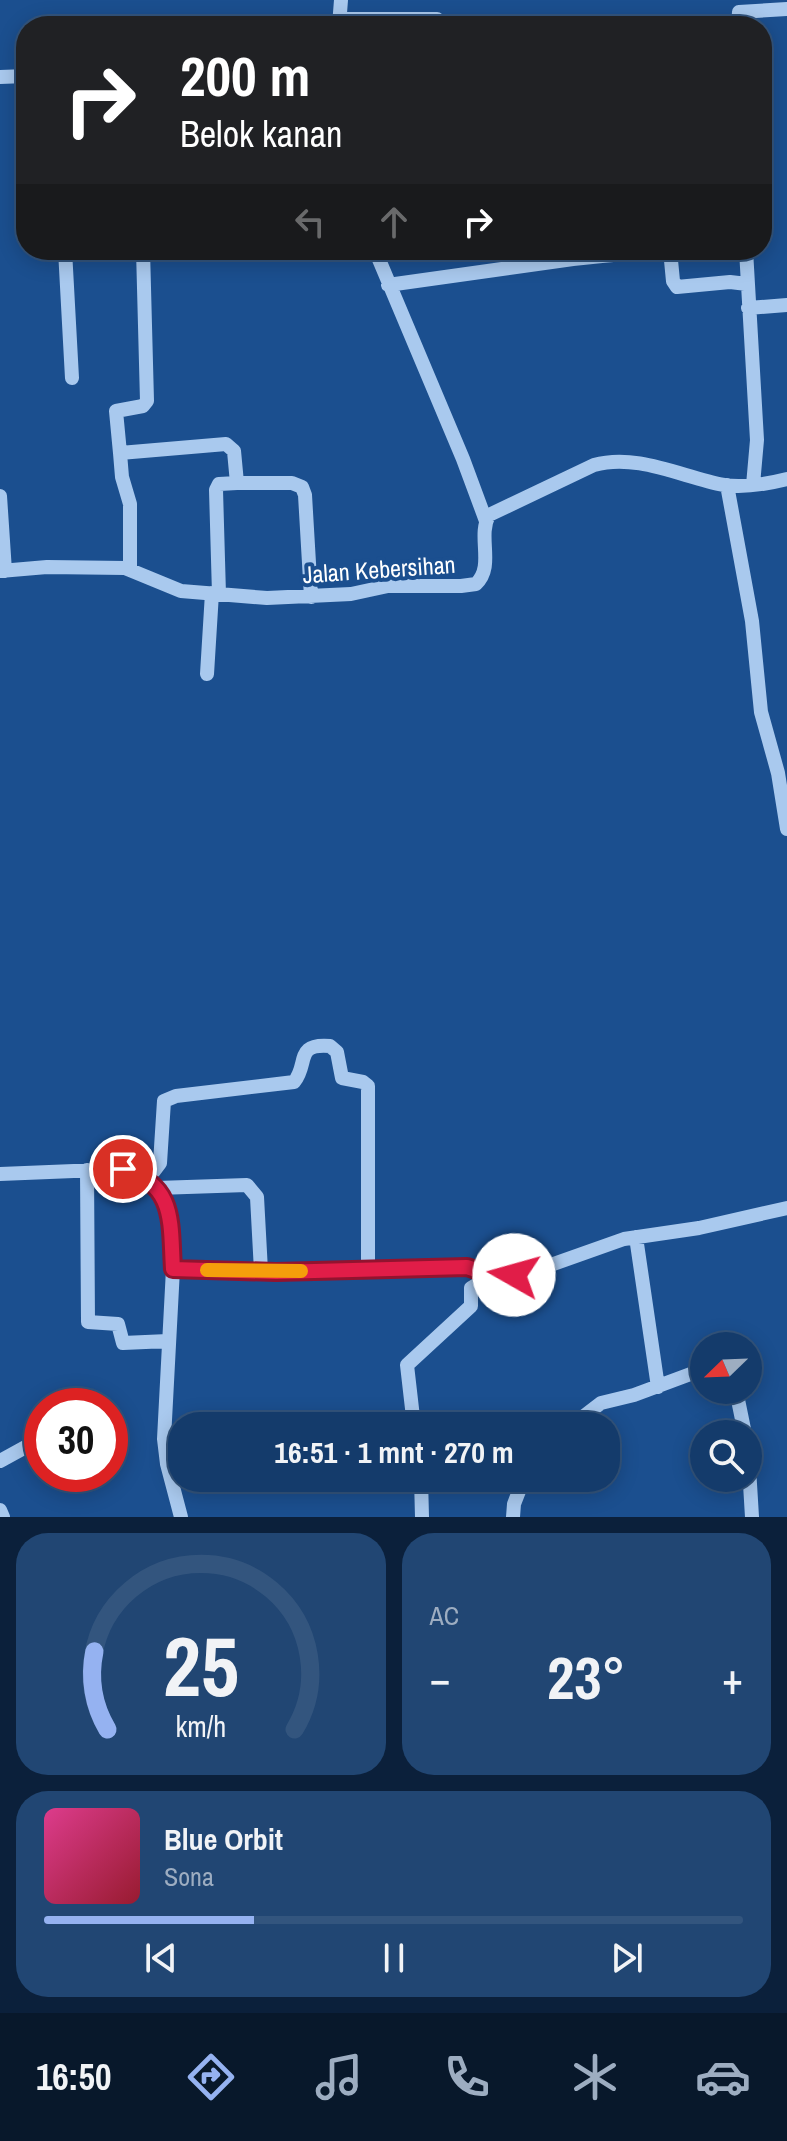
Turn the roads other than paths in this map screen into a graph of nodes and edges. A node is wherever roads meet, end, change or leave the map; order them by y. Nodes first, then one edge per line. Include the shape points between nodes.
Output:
1 (787, 9) edge
2 (739, 16) edge
3 (66, 260) edge
4 (143, 260) edge
5 (379, 260) edge
6 (537, 260) edge
7 (671, 260) edge
8 (746, 260) edge
9 (747, 284) junction
10 (388, 285) junction
11 (787, 305) edge
12 (748, 308) junction
13 (72, 378) dead end
14 (120, 453) junction
15 (787, 479) edge
16 (237, 483) junction
17 (727, 485) junction
18 (753, 485) junction
19 (0, 496) edge
20 (486, 521) junction
21 (130, 570) junction
22 (3, 571) edge
23 (215, 594) junction
24 (311, 597) junction
25 (207, 674) dead end
26 (787, 829) edge
27 (87, 1170) junction
28 (0, 1174) edge
29 (145, 1176) junction
30 (157, 1188) junction
31 (787, 1208) edge
32 (636, 1237) junction
33 (368, 1268) junction
34 (173, 1269) junction
35 (261, 1271) junction
36 (486, 1279) junction
37 (168, 1341) junction
38 (690, 1374) edge
39 (658, 1387) junction
40 (413, 1412) edge
41 (589, 1412) edge
42 (24, 1448) edge
43 (0, 1461) edge
44 (167, 1464) joint
45 (421, 1492) edge
46 (518, 1492) edge
47 (750, 1492) edge
48 (0, 1510) edge
49 (3, 1517) edge
50 (181, 1517) edge
51 (422, 1517) edge
52 (513, 1517) edge
53 (752, 1517) edge

1 - 2 street
3 - 13 street
4 - 14 street via 147,401 116,411
5 - 10 street
6 - 10 street
7 - 9 street via 677,287
8 - 9 street
9 - 12 street
10 - 20 street
11 - 12 street
12 - 18 street via 757,440
14 - 16 street via 226,444 234,451
14 - 21 street via 130,504
15 - 18 street
16 - 23 street via 217,486
16 - 24 street via 302,487
17 - 18 street
17 - 20 street via 610,461 496,511
17 - 26 street via 752,621 761,712
19 - 22 street
20 - 24 street, Jalan Kebersihan via 485,570 476,584 388,586
21 - 22 street, Jalan Kebersihan
21 - 23 street, Jalan Kebersihan via 181,591
23 - 24 street, Jalan Kebersihan
23 - 25 street
27 - 28 street
27 - 29 street via 123,1169
27 - 37 street via 88,1322 118,1324 123,1343
29 - 30 street
29 - 33 street via 160,1163 164,1101 294,1082 306,1051 330,1046 337,1052 342,1078 368,1086
30 - 34 street via 167,1208
30 - 35 street via 252,1188 257,1197
31 - 32 street
32 - 36 street via 542,1268
32 - 39 street
33 - 35 street
33 - 36 street via 467,1267
34 - 35 street
34 - 37 street
36 - 40 street via 471,1288 468,1308 407,1365
37 - 44 street
38 - 39 street
39 - 41 street via 601,1403
42 - 43 street
44 - 50 street
45 - 51 street
46 - 52 street
47 - 53 street
48 - 49 street

